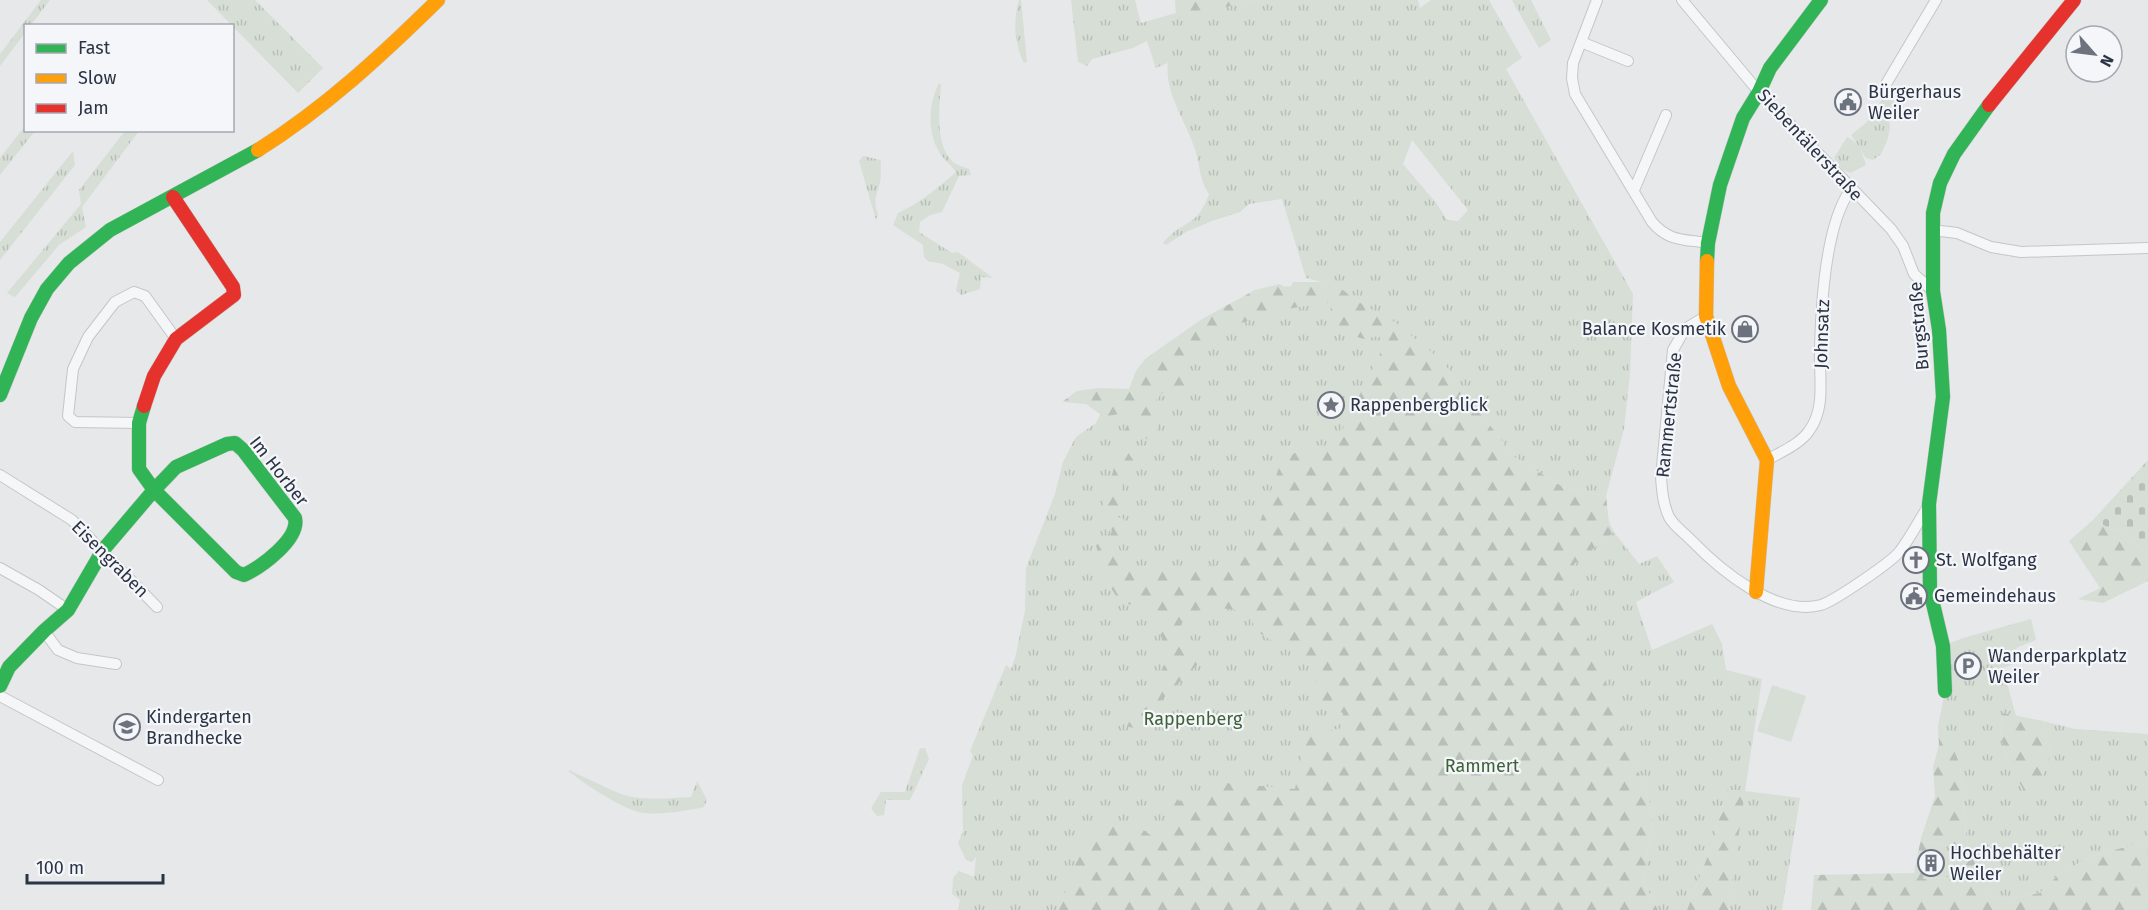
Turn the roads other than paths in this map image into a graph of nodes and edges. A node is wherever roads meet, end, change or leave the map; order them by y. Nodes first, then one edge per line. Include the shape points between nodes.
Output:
1 (438, 0) edge
2 (1597, 0) edge
3 (1682, 0) edge
4 (1821, 0) edge
5 (1936, 0) edge
6 (2074, 0) edge
7 (1581, 42) junction
8 (1628, 61) dead end
9 (1886, 84) dead end
10 (1759, 92) junction
11 (1666, 115) dead end
12 (1851, 189) junction
13 (1634, 190) junction
14 (173, 197) junction
15 (1932, 230) junction
16 (1708, 243) junction
17 (2148, 248) edge
18 (1933, 291) junction
19 (1706, 316) junction
20 (177, 339) junction
21 (0, 395) edge
22 (139, 423) junction
23 (1767, 460) junction
24 (0, 475) edge
25 (154, 490) junction
26 (1929, 504) junction
27 (103, 550) junction
28 (0, 568) edge
29 (1756, 592) junction
30 (158, 607) dead end
31 (68, 610) junction
32 (44, 631) junction
33 (116, 664) dead end
34 (0, 686) edge
35 (1945, 691) dead end
36 (0, 696) edge
37 (158, 780) dead end

1 - 14 street via 387,51 315,111 221,173
2 - 7 street
3 - 10 street, Siebentälerstraße
4 - 10 street via 1770,68
5 - 9 street
6 - 15 street, Burgstraße via 1954,154 1940,183
7 - 8 street
7 - 13 street via 1573,63 1575,94
10 - 12 street, Siebentälerstraße
10 - 16 street via 1743,118 1731,151
11 - 13 street
12 - 18 street, Siebentälerstraße via 1891,229 1904,246 1914,274
12 - 23 street, Johnsatz via 1838,215 1823,286 1821,399 1817,416 1808,433
13 - 16 street via 1661,233
14 - 20 street via 233,287 234,295
14 - 21 street via 94,239 57,275 36,308
15 - 17 street via 1957,233 1991,247 2021,252
15 - 18 street, Burgstraße
16 - 19 street
18 - 26 street, Burgstraße via 1943,397
19 - 23 street via 1729,386
19 - 29 street, Rammertstraße via 1685,329 1672,350 1661,477 1663,498 1670,519 1705,554
20 - 22 street via 154,376
20 - 22 street via 145,296 134,292 115,302 88,337 73,369 68,416 75,422
22 - 25 street via 139,469
23 - 29 street
24 - 27 street, Eisengraben via 72,520
25 - 25 street, Im Horber via 176,467 235,443 297,525 279,548 244,575 236,572
25 - 27 street, Im Horber
26 - 29 street, Rammertstraße via 1899,553 1839,597 1804,607
26 - 35 street, Burgstraße via 1930,591 1943,646
27 - 30 street, Eisengraben
27 - 31 street, Im Horber
28 - 31 street
31 - 32 street, Im Horber
32 - 33 street via 58,650 77,658
32 - 34 street, Im Horber via 9,667
36 - 37 street

